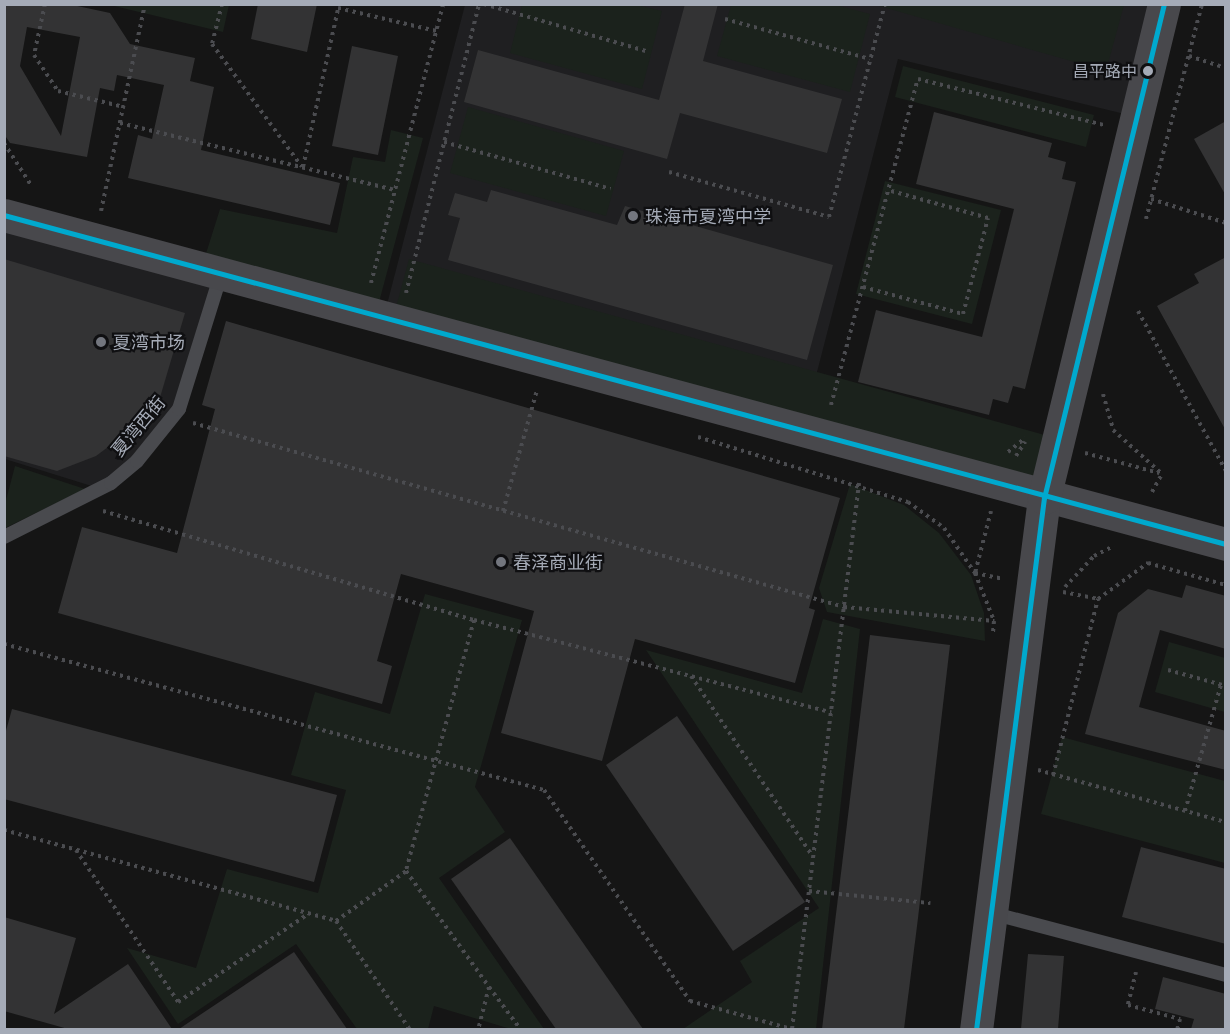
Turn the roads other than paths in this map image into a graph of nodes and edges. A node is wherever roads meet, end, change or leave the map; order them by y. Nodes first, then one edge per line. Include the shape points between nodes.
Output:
1 (1164, 4) edge
2 (4, 215) edge
3 (221, 274) junction
4 (1044, 498) junction
5 (5, 538) edge
6 (1226, 544) edge
7 (991, 913) junction
8 (1226, 975) edge
9 (976, 1029) edge

1 - 4 street
2 - 3 street
3 - 4 street
3 - 5 lane, 夏湾西街 via 172,418 137,461 111,483
4 - 6 street
4 - 7 street via 1029,768
7 - 8 lane
7 - 9 street

